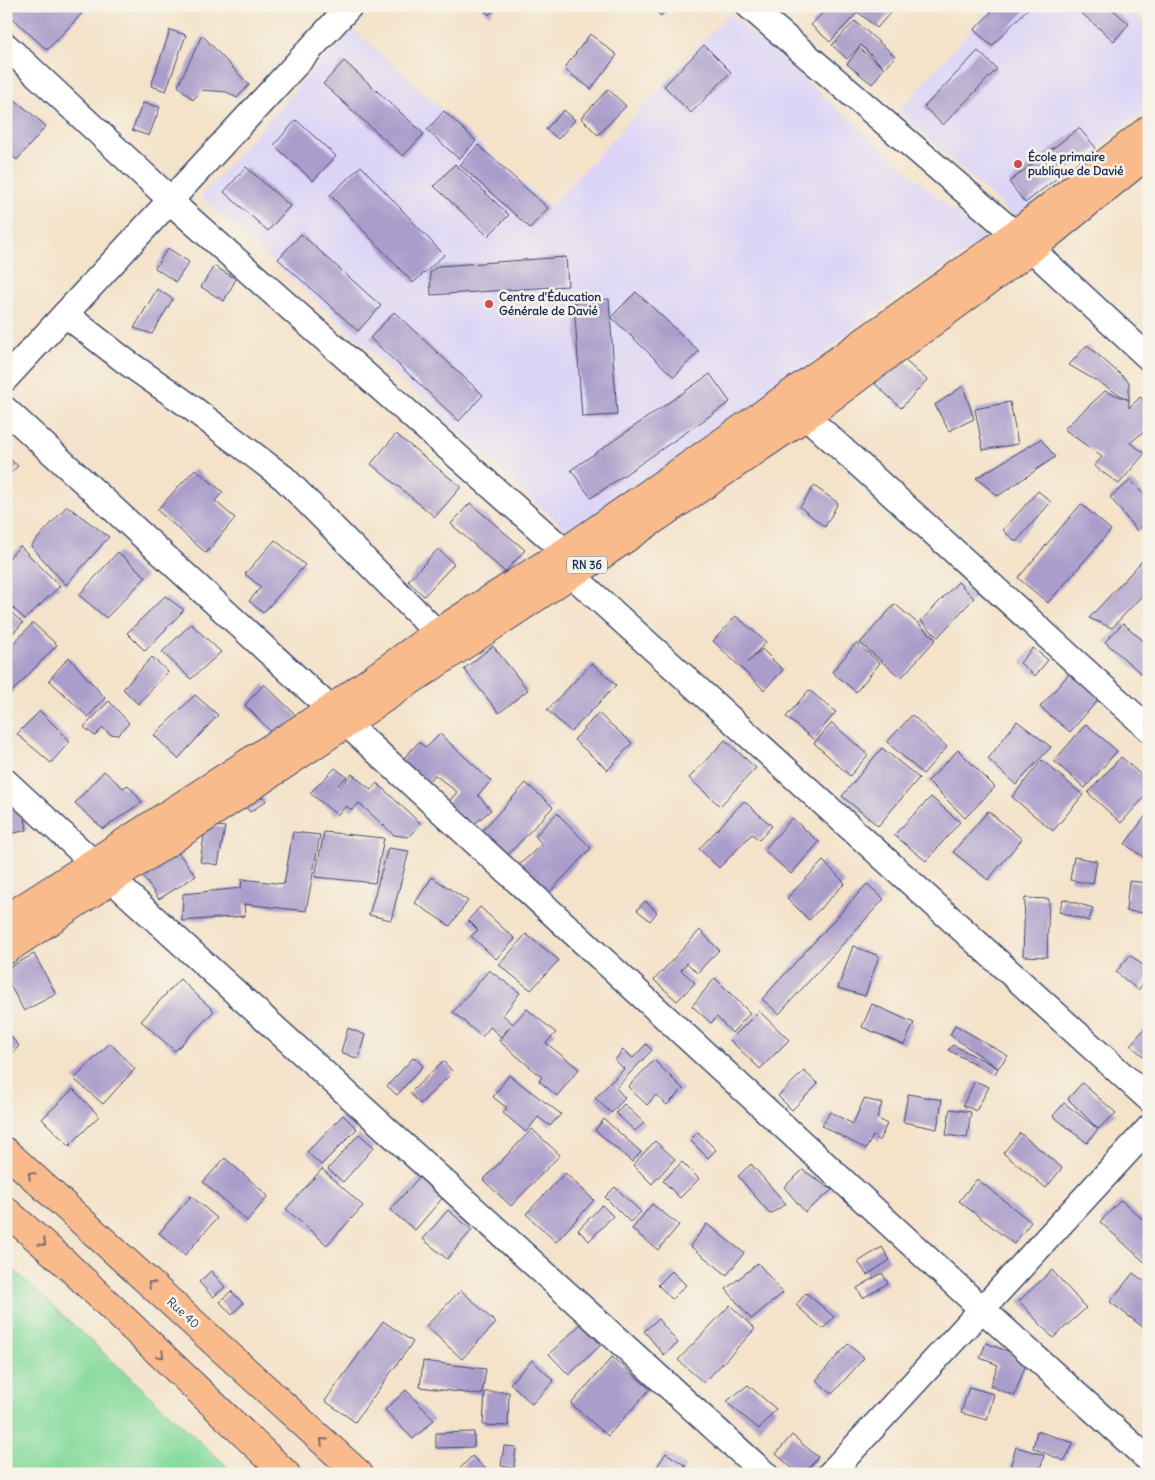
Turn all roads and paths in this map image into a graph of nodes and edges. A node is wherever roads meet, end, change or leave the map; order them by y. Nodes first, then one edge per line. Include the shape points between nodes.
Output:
1 (350, 6) edge
2 (749, 6) edge
3 (6, 46) edge
4 (1149, 129) edge
5 (1149, 153) edge
6 (171, 200) junction
7 (1023, 241) junction
8 (65, 314) junction
9 (1149, 358) edge
10 (6, 378) edge
11 (6, 410) edge
12 (806, 416) junction
13 (573, 564) junction
14 (446, 642) junction
15 (339, 716) junction
16 (1149, 730) edge
17 (6, 782) edge
18 (103, 871) junction
19 (6, 919) edge
20 (6, 950) edge
21 (1149, 1099) edge
22 (1149, 1128) edge
23 (6, 1152) edge
24 (6, 1211) edge
25 (982, 1309) junction
26 (1149, 1460) edge
27 (286, 1474) edge
28 (359, 1474) edge
29 (766, 1474) edge
30 (830, 1474) edge

1 - 6 street
2 - 7 street
3 - 6 street
4 - 7 main road, RN 36
5 - 7 main road, RN 36
6 - 8 street
6 - 13 street
7 - 9 street
7 - 12 main road, RN 36
7 - 13 main road, RN 36 via 789,395
8 - 10 street
8 - 14 street via 284,478
11 - 15 street
12 - 13 main road, RN 36
12 - 16 street
13 - 14 main road, RN 36
13 - 21 street
14 - 15 main road, RN 36
15 - 18 main road, RN 36
15 - 25 street
17 - 18 street
18 - 19 main road, RN 36
18 - 20 main road, RN 36
18 - 29 street
22 - 25 street
28 -> 23 main road, Rue 40
24 -> 27 main road via 64,1262
25 - 26 street
25 - 30 street

